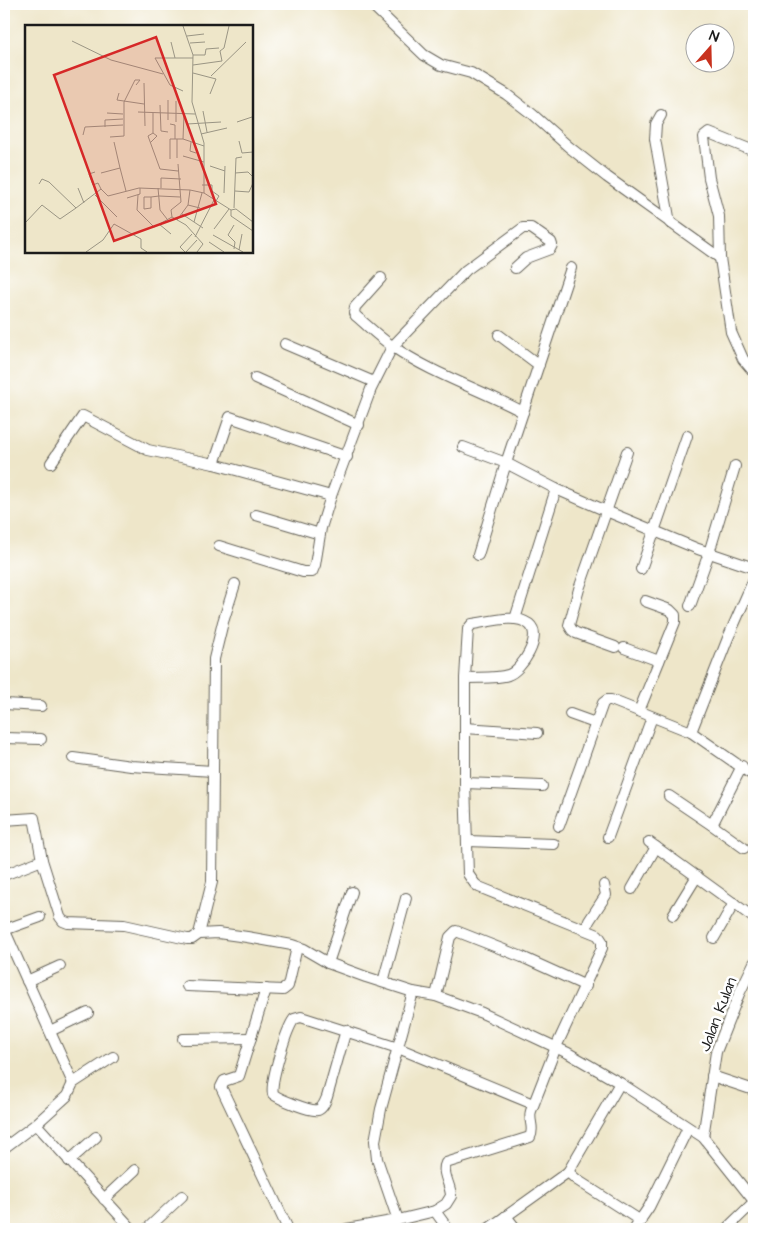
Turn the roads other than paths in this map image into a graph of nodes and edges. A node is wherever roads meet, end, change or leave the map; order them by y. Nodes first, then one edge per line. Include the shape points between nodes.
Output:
1 (371, 4) edge
2 (661, 115) dead end
3 (754, 151) edge
4 (670, 223) junction
5 (720, 258) junction
6 (515, 268) dead end
7 (571, 268) dead end
8 (381, 278) dead end
9 (500, 335) dead end
10 (285, 344) dead end
11 (392, 347) junction
12 (538, 366) junction
13 (754, 372) edge
14 (255, 378) dead end
15 (374, 382) junction
16 (523, 412) junction
17 (359, 425) junction
18 (687, 436) dead end
19 (463, 447) dead end
20 (627, 452) dead end
21 (346, 457) junction
22 (51, 463) dead end
23 (506, 463) junction
24 (214, 464) junction
25 (735, 466) dead end
26 (556, 489) junction
27 (330, 496) junction
28 (606, 511) junction
29 (256, 515) dead end
30 (655, 530) junction
31 (320, 534) junction
32 (220, 546) dead end
33 (709, 553) junction
34 (478, 554) dead end
35 (754, 568) edge
36 (641, 569) dead end
37 (754, 579) edge
38 (235, 584) dead end
39 (644, 601) dead end
40 (690, 606) dead end
41 (515, 619) junction
42 (658, 661) junction
43 (465, 678) junction
44 (4, 704) edge
45 (41, 706) dead end
46 (639, 711) junction
47 (570, 714) dead end
48 (652, 717) junction
49 (595, 723) junction
50 (465, 728) junction
51 (691, 732) junction
52 (536, 733) dead end
53 (4, 738) edge
54 (41, 739) dead end
55 (73, 758) dead end
56 (742, 766) junction
57 (213, 770) junction
58 (754, 776) edge
59 (465, 783) junction
60 (542, 786) dead end
61 (670, 796) dead end
62 (4, 820) edge
63 (712, 825) junction
64 (559, 826) dead end
65 (608, 837) dead end
66 (468, 841) junction
67 (554, 844) dead end
68 (744, 848) dead end
69 (38, 862) junction
70 (4, 875) edge
71 (696, 876) junction
72 (604, 885) dead end
73 (632, 889) dead end
74 (352, 892) dead end
75 (406, 898) dead end
76 (734, 904) junction
77 (673, 915) dead end
78 (40, 917) dead end
79 (754, 918) edge
80 (586, 929) junction
81 (4, 930) edge
82 (199, 934) junction
83 (714, 938) dead end
84 (297, 947) junction
85 (328, 963) junction
86 (754, 963) edge
87 (60, 966) dead end
88 (27, 981) junction
89 (383, 982) junction
90 (187, 986) dead end
91 (586, 986) junction
92 (266, 989) junction
93 (413, 992) junction
94 (436, 996) junction
95 (88, 1012) dead end
96 (346, 1030) junction
97 (50, 1031) junction
98 (251, 1038) junction
99 (183, 1039) dead end
100 (398, 1048) junction
101 (556, 1048) junction
102 (113, 1057) dead end
103 (712, 1076) junction
104 (73, 1083) junction
105 (620, 1083) junction
106 (754, 1090) edge
107 (533, 1104) junction
108 (36, 1124) junction
109 (688, 1128) junction
110 (96, 1137) dead end
111 (703, 1137) junction
112 (4, 1148) edge
113 (69, 1161) junction
114 (135, 1170) dead end
115 (568, 1172) junction
116 (182, 1196) dead end
117 (104, 1199) junction
118 (754, 1202) edge
119 (435, 1211) junction
120 (506, 1216) junction
121 (398, 1220) junction
122 (637, 1225) edge
123 (132, 1229) edge
124 (147, 1229) edge
125 (288, 1229) edge
126 (347, 1229) edge
127 (448, 1229) edge
128 (488, 1229) edge
129 (516, 1229) edge
130 (726, 1229) edge

1 - 4 street via 424,55 441,65 471,73 506,94 569,147
2 - 4 street via 656,124 655,139
3 - 5 street via 709,133 704,137 709,178 719,216
4 - 5 street
5 - 13 street via 731,332 743,359
6 - 11 street via 526,258 550,248 550,242 531,228 523,228 466,270
7 - 12 street
8 - 11 street via 354,313
9 - 12 street
10 - 15 street
11 - 15 street
11 - 16 street via 436,372
12 - 16 street
14 - 17 street
15 - 17 street
16 - 23 street
17 - 21 street
18 - 30 street
19 - 23 street
20 - 28 street
21 - 24 street via 230,417
21 - 27 street
22 - 24 street via 83,416 148,450
23 - 26 street
23 - 34 street
24 - 27 street
25 - 33 street
26 - 28 street
26 - 41 street
27 - 31 street
28 - 30 street
28 - 42 street via 570,625 576,633
29 - 31 street
30 - 33 street
30 - 36 street
31 - 32 street via 314,570 309,573
33 - 35 street
33 - 40 street
37 - 51 street
38 - 57 street via 214,659
39 - 42 street via 675,615
41 - 43 street via 469,626
41 - 43 street via 530,624 534,634 527,658 509,675
42 - 46 street
43 - 50 street
44 - 45 street
46 - 48 street
46 - 49 street via 607,700
47 - 49 street
48 - 51 street
48 - 65 street
49 - 64 street
50 - 52 street
50 - 59 street
51 - 56 street
53 - 54 street
55 - 57 street via 131,766
56 - 58 street
56 - 63 street
57 - 82 street via 212,882
59 - 60 street
59 - 66 street
61 - 63 street
62 - 69 street via 34,818
63 - 68 street
66 - 67 street
66 - 80 street via 468,874 479,887
69 - 70 street
69 - 82 street via 63,921 124,925 188,939
71 - 73 street via 653,845
71 - 76 street
71 - 77 street
72 - 80 street via 606,895
74 - 85 street
75 - 89 street
76 - 79 street
76 - 83 street
78 - 81 street
80 - 91 street via 601,938 603,945
81 - 88 street
82 - 84 street via 247,936
84 - 85 street
84 - 92 street via 286,989
85 - 89 street
86 - 103 street, Jalan Kulan via 725,1026
87 - 88 street
88 - 97 street
89 - 93 street
90 - 92 street
91 - 94 street via 456,931 450,937
91 - 101 street
92 - 98 street
93 - 94 street
93 - 100 street
94 - 101 street via 482,1013
95 - 97 street
96 - 96 street via 301,1016 294,1019 276,1069 273,1094 319,1109 325,1103
96 - 100 street
97 - 104 street
98 - 99 street
98 - 125 street via 239,1076 224,1081 221,1086
100 - 107 street
100 - 121 street via 375,1141 377,1159
101 - 105 street
101 - 107 street
102 - 104 street
103 - 106 street
103 - 111 street, Jalan Kulan
104 - 108 street via 67,1096
105 - 109 street
105 - 115 street
107 - 119 street via 529,1118 532,1134 528,1138 446,1163 444,1171 451,1196
108 - 112 street
108 - 113 street
109 - 111 street
109 - 122 street
110 - 113 street
111 - 118 street
113 - 117 street
114 - 117 street
115 - 120 street
115 - 122 street
116 - 124 street
117 - 123 street
118 - 130 street
119 - 121 street
119 - 127 street
120 - 128 street
120 - 129 street
121 - 126 street

